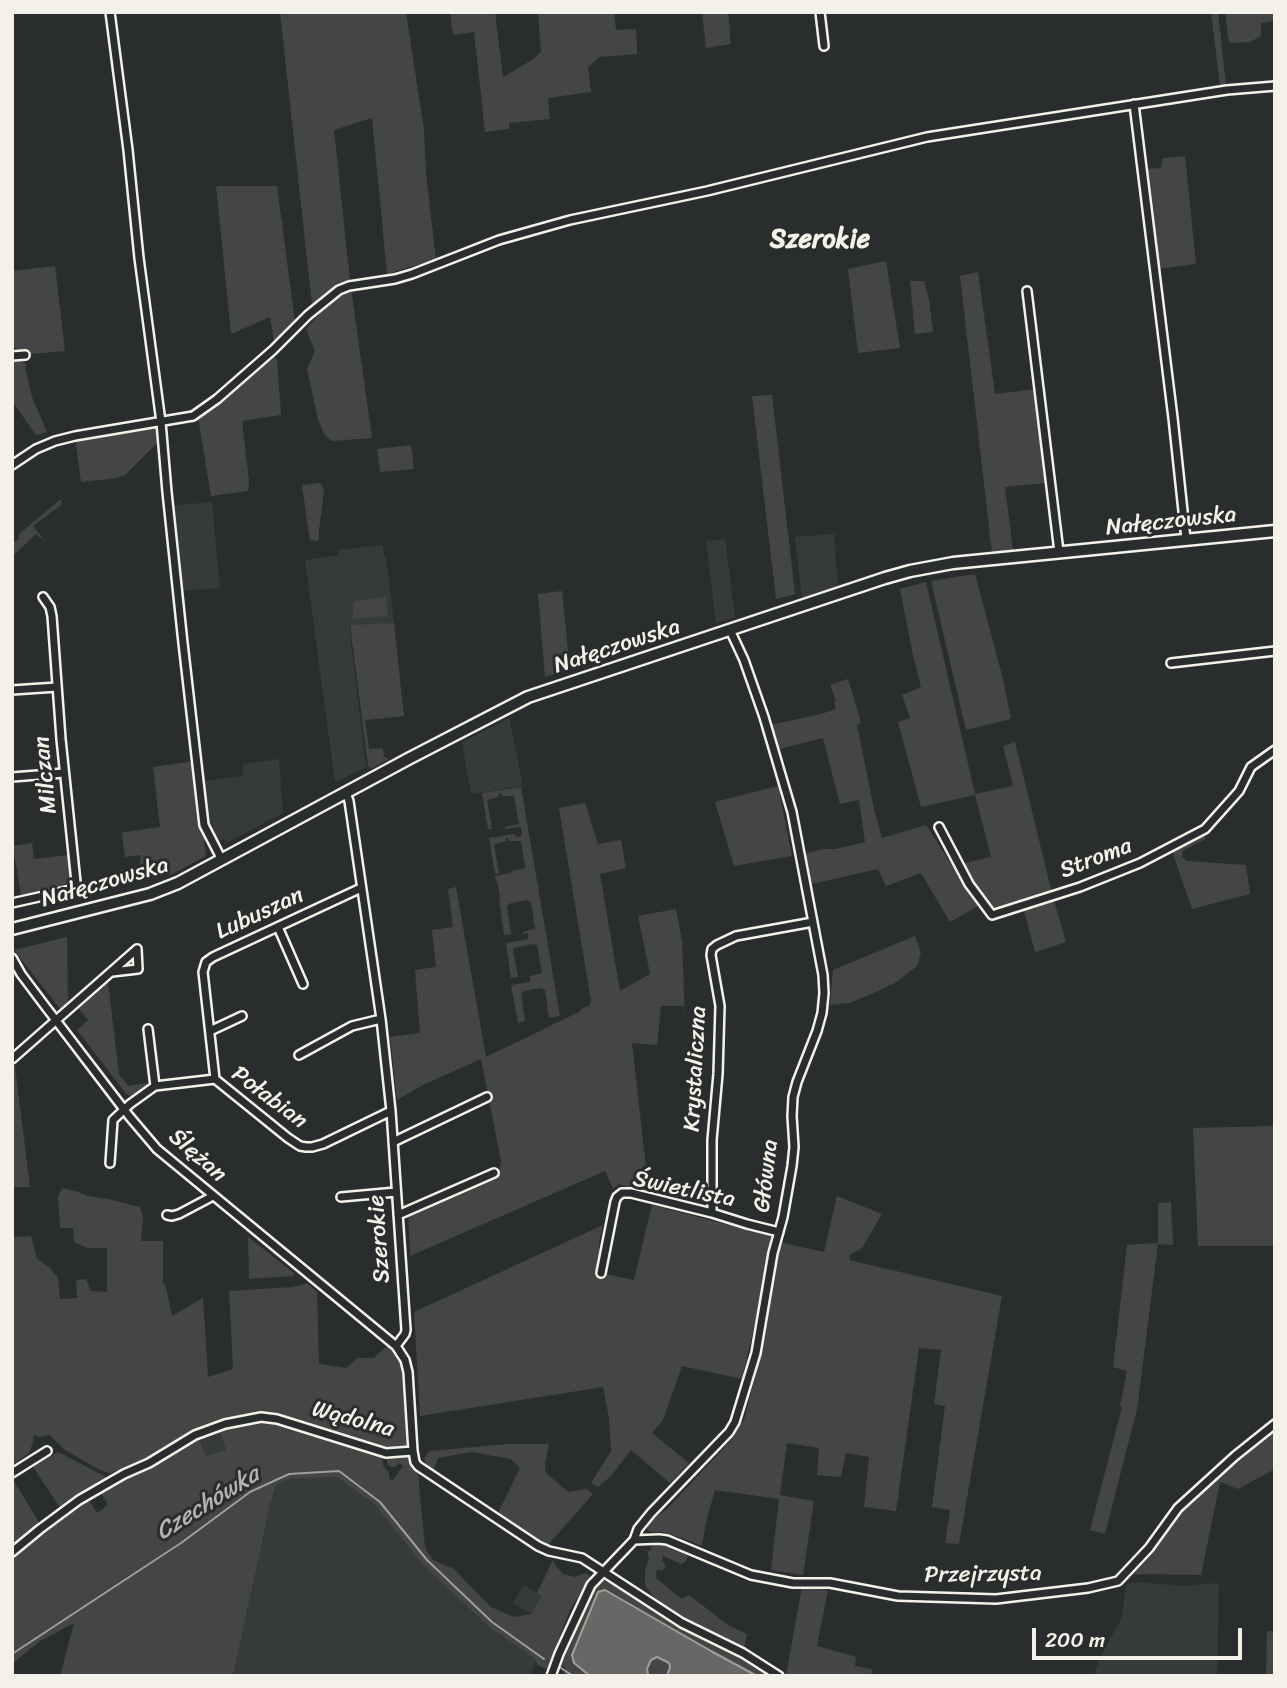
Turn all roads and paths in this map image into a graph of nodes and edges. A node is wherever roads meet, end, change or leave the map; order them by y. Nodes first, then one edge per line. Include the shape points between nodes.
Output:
1 (110, 12) edge
2 (820, 12) edge
3 (824, 46) dead end
4 (1275, 86) edge
5 (1134, 104) junction
6 (1027, 291) dead end
7 (25, 355) dead end
8 (12, 356) edge
9 (161, 422) junction
10 (12, 465) edge
11 (1275, 531) edge
12 (1185, 540) junction
13 (1059, 552) junction
14 (43, 597) dead end
15 (730, 629) junction
16 (1275, 651) edge
17 (1171, 663) dead end
18 (57, 687) junction
19 (12, 690) edge
20 (1275, 750) edge
21 (64, 773) junction
22 (12, 777) edge
23 (346, 793) junction
24 (939, 827) dead end
25 (222, 860) junction
26 (361, 888) junction
27 (12, 903) edge
28 (813, 922) junction
29 (278, 927) junction
30 (12, 929) edge
31 (12, 958) edge
32 (112, 972) junction
33 (303, 984) dead end
34 (242, 1016) dead end
35 (380, 1019) junction
36 (57, 1021) junction
37 (148, 1029) dead end
38 (210, 1031) junction
39 (299, 1055) dead end
40 (12, 1059) edge
41 (215, 1079) junction
42 (155, 1086) junction
43 (486, 1097) dead end
44 (124, 1109) junction
45 (391, 1111) junction
46 (393, 1142) junction
47 (110, 1163) dead end
48 (494, 1172) dead end
49 (396, 1192) junction
50 (213, 1196) junction
51 (341, 1197) dead end
52 (712, 1213) junction
53 (167, 1215) dead end
54 (398, 1215) junction
55 (779, 1232) junction
56 (601, 1273) dead end
57 (396, 1346) junction
58 (1275, 1424) edge
59 (47, 1451) dead end
60 (414, 1451) junction
61 (12, 1473) edge
62 (634, 1540) junction
63 (12, 1552) edge
64 (603, 1572) junction
65 (551, 1676) edge
66 (779, 1676) edge

1 - 9 street
2 - 3 street
4 - 5 street
5 - 9 street via 893,144 570,220 499,240 395,279 343,288 217,399 193,416
5 - 12 street
6 - 13 street
7 - 8 street
9 - 10 street via 46,444
9 - 25 street via 204,825
11 - 12 main road, Nałęczowska
12 - 13 main road, Nałęczowska
13 - 15 main road, Nałęczowska via 910,570
14 - 18 street, Milczan via 52,615
15 - 23 main road, Nałęczowska via 528,697
15 - 28 street, Główna via 752,682 789,800
16 - 17 street
18 - 19 street
18 - 21 street, Milczan
20 - 24 street, Stroma via 1251,767 1239,791 1205,829 1140,863 992,915 969,884
21 - 22 street
21 - 27 street, Milczan via 76,882 70,890
23 - 25 main road, Nałęczowska
23 - 26 street, Szerokie
25 - 30 main road, Nałęczowska via 155,892
26 - 29 street, Lubuszan
26 - 35 street, Szerokie
28 - 52 street, Krystaliczna via 736,936 712,949 720,1006
28 - 55 street, Główna via 823,975 823,1005 793,1097 794,1147
29 - 33 street
29 - 38 street, Lubuszan via 206,962 203,972
31 - 36 street, Ślężan
32 - 32 street via 138,969 136,949
32 - 36 street
34 - 38 street
35 - 39 street via 352,1026
35 - 45 street, Szerokie
36 - 40 street
36 - 44 street, Ślężan
37 - 42 street
38 - 41 street, Lubuszan
41 - 42 street, Połabian
41 - 45 street, Połabian via 300,1146 323,1144
42 - 44 street, Połabian
43 - 46 street
44 - 47 street via 112,1122
44 - 50 street, Ślężan via 157,1149
45 - 46 street, Szerokie
46 - 49 street, Szerokie
48 - 54 street
49 - 51 street
49 - 54 street, Szerokie
50 - 53 street
50 - 57 street, Ślężan
52 - 55 street, Świetlista
52 - 56 street, Świetlista via 622,1193 615,1202
54 - 57 street, Szerokie via 406,1330
55 - 62 street, Główna via 756,1353 736,1422 651,1513
57 - 60 street via 408,1372
58 - 62 street, Przejrzysta via 1178,1508 1118,1581 1088,1588 996,1599 898,1596 751,1575 667,1540
59 - 61 street
60 - 63 street, Wądolna via 386,1453 277,1419 261,1417 225,1424 195,1435 79,1500
60 - 64 street, Wądolna via 421,1468 513,1530 549,1551 582,1558
62 - 64 street, Główna
64 - 65 street, Główna via 584,1596
64 - 66 street, Wądolna via 682,1623

